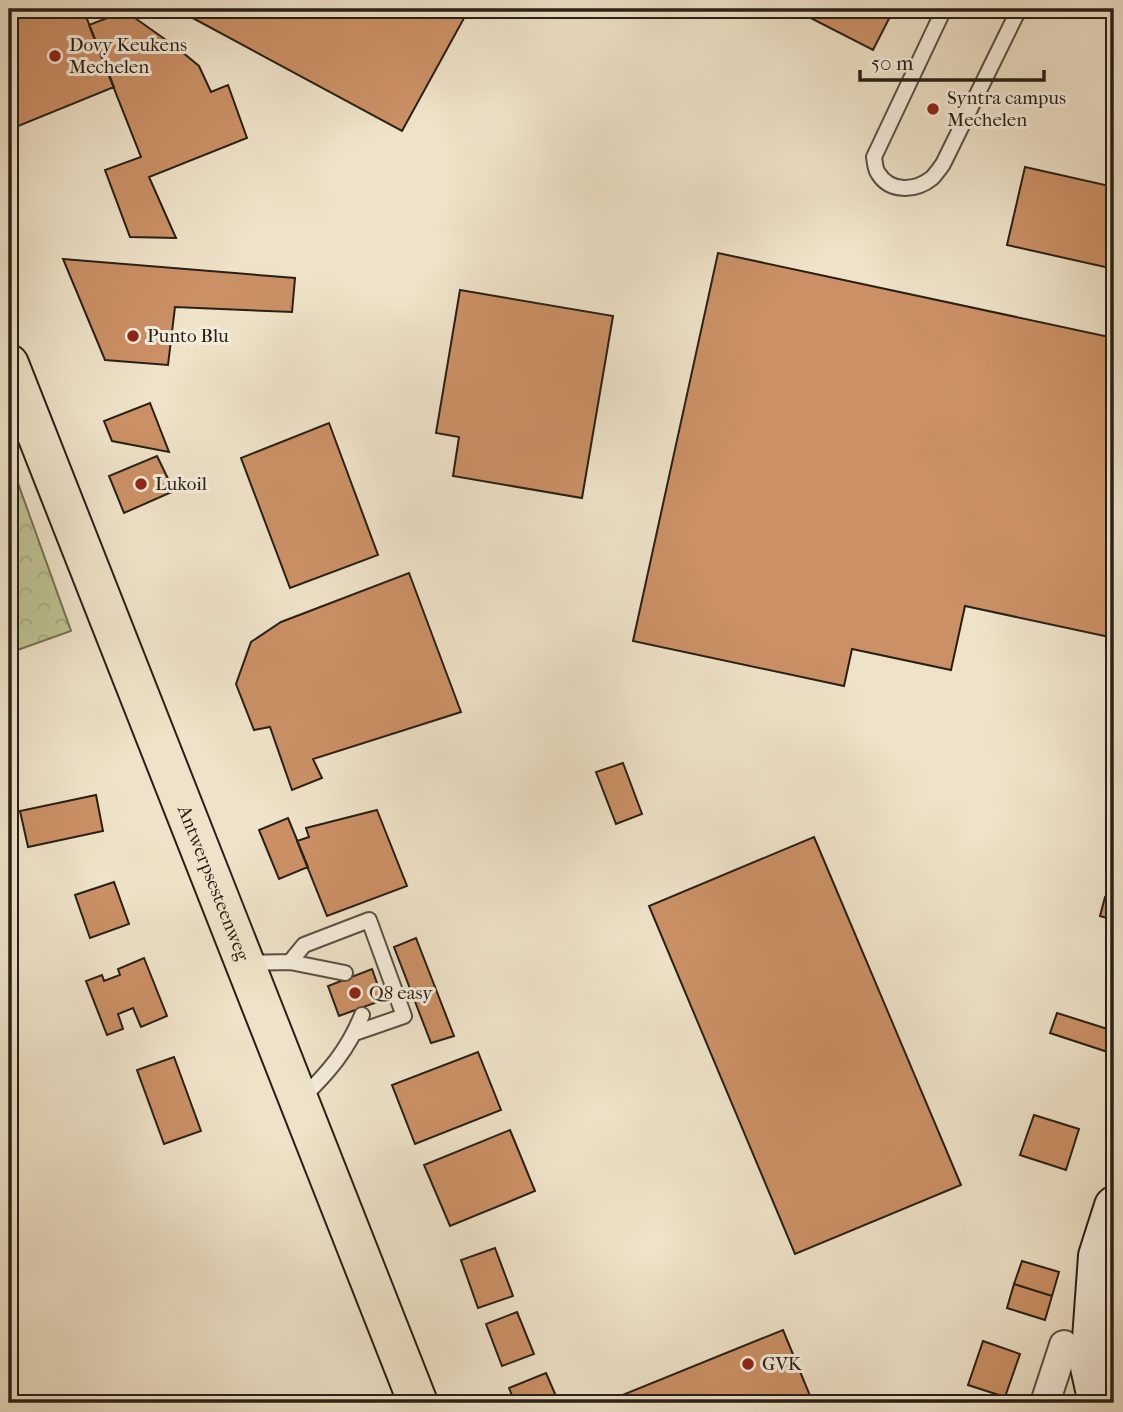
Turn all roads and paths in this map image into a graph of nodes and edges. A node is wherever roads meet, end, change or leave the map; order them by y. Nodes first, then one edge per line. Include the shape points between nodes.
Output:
1 (944, 9) edge
2 (1019, 9) edge
3 (9, 364) edge
4 (290, 962) junction
5 (246, 963) junction
6 (345, 973) dead end
7 (362, 1015) dead end
8 (355, 1033) junction
9 (299, 1100) junction
10 (1114, 1206) edge
11 (1064, 1345) dead end
12 (418, 1403) edge
13 (1045, 1403) edge
14 (1098, 1403) edge

1 - 2 lane via 874,157 876,172 898,188 915,187 933,177 943,164
3 - 5 main road, Antwerpsesteenweg
4 - 5 lane
4 - 6 lane
4 - 8 lane via 304,945 369,920 404,1016
5 - 9 main road, Antwerpsesteenweg
7 - 8 lane
8 - 9 lane via 325,1076
9 - 12 main road, Antwerpsesteenweg
10 - 14 street via 1098,1256 1090,1367
11 - 13 street

